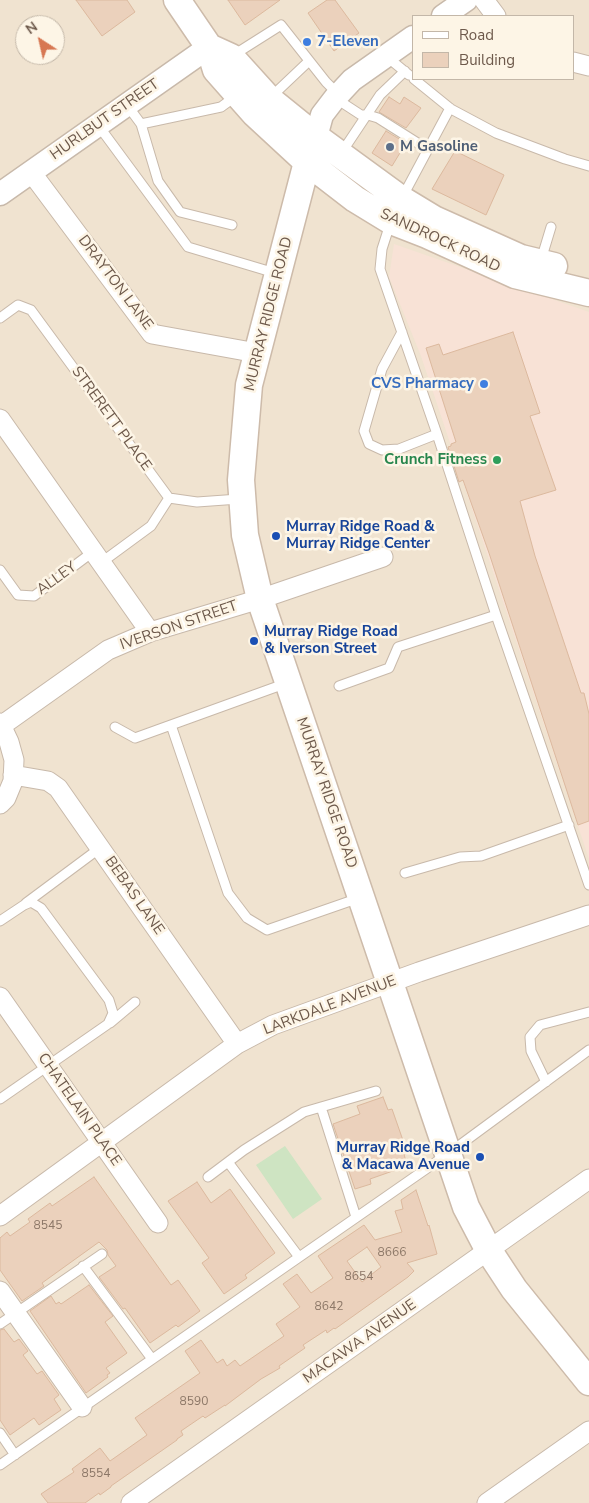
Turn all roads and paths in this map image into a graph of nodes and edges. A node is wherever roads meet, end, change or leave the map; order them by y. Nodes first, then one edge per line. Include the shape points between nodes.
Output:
1 (177, 0) edge
2 (466, 0) edge
3 (484, 0) edge
4 (444, 15) edge
5 (495, 15) edge
6 (412, 38) edge
7 (220, 52) junction
8 (386, 56) junction
9 (309, 61) junction
10 (574, 62) edge
11 (589, 66) edge
12 (405, 71) junction
13 (412, 77) edge
14 (415, 80) edge
15 (238, 95) junction
16 (337, 96) junction
17 (269, 99) junction
18 (127, 105) junction
19 (450, 108) junction
20 (366, 115) junction
21 (141, 124) junction
22 (98, 125) junction
23 (316, 137) junction
24 (427, 149) junction
25 (341, 154) junction
26 (307, 162) junction
27 (589, 166) edge
28 (31, 172) junction
29 (0, 194) edge
30 (396, 210) junction
31 (232, 225) dead end
32 (551, 227) dead end
33 (537, 271) junction
34 (278, 275) junction
35 (589, 275) edge
36 (589, 293) edge
37 (0, 318) edge
38 (402, 332) junction
39 (257, 353) junction
40 (0, 419) edge
41 (437, 434) junction
42 (169, 498) junction
43 (242, 499) junction
44 (98, 557) junction
45 (384, 557) dead end
46 (0, 570) edge
47 (260, 599) junction
48 (496, 615) junction
49 (150, 632) junction
50 (288, 683) junction
51 (339, 686) dead end
52 (1, 724) edge
53 (171, 725) junction
54 (115, 727) dead end
55 (13, 775) junction
56 (0, 804) edge
57 (569, 826) junction
58 (100, 848) junction
59 (405, 873) dead end
60 (589, 885) edge
61 (362, 898) junction
62 (24, 905) junction
63 (589, 915) edge
64 (0, 921) edge
65 (390, 984) junction
66 (0, 997) edge
67 (134, 1002) dead end
68 (589, 1012) edge
69 (108, 1024) junction
70 (237, 1044) junction
71 (589, 1050) edge
72 (48, 1065) junction
73 (546, 1082) junction
74 (376, 1091) dead end
75 (0, 1099) edge
76 (321, 1107) junction
77 (103, 1143) junction
78 (449, 1153) junction
79 (228, 1162) junction
80 (208, 1177) dead end
81 (589, 1180) edge
82 (0, 1216) edge
83 (356, 1217) junction
84 (158, 1223) dead end
85 (489, 1251) junction
86 (102, 1254) dead end
87 (299, 1257) junction
88 (83, 1266) junction
89 (0, 1291) edge
90 (16, 1313) junction
91 (0, 1324) edge
92 (152, 1358) junction
93 (589, 1382) edge
94 (82, 1407) junction
95 (589, 1431) edge
96 (0, 1433) edge
97 (15, 1454) junction
98 (0, 1465) edge
99 (131, 1503) edge
100 (487, 1503) edge

1 - 7 main road, SANDROCK ROAD
2 - 4 street
3 - 5 street
6 - 8 street
7 - 9 lane via 281,25
7 - 15 main road, SANDROCK ROAD via 216,70
7 - 17 main road, SANDROCK ROAD
7 - 18 street, HURLBUT STREET
8 - 12 lane
8 - 16 street via 352,80
9 - 16 lane
9 - 17 lane
10 - 11 street
12 - 13 lane
12 - 20 lane via 380,95
14 - 19 lane
15 - 21 lane via 220,107
15 - 26 main road, SANDROCK ROAD
16 - 20 lane via 361,115
16 - 23 street via 322,115
17 - 23 main road, SANDROCK ROAD
18 - 21 lane
18 - 22 street, HURLBUT STREET
19 - 24 lane
19 - 27 lane via 496,133
20 - 24 lane via 378,118
20 - 25 lane
21 - 31 lane via 158,181 180,212
22 - 28 street, HURLBUT STREET
22 - 34 lane via 188,247
23 - 25 main road, SANDROCK ROAD
23 - 26 main road, MURRAY RIDGE ROAD
24 - 30 lane
25 - 30 main road, SANDROCK ROAD
26 - 30 main road, SANDROCK ROAD via 355,199
26 - 34 main road, MURRAY RIDGE ROAD
28 - 29 street, HURLBUT STREET
28 - 39 street, DRAYTON LANE via 152,334
30 - 33 main road, SANDROCK ROAD via 443,222 521,258
30 - 38 lane via 382,249 380,269
32 - 33 lane
33 - 35 main road, SANDROCK ROAD
33 - 36 main road, SANDROCK ROAD
34 - 39 main road, MURRAY RIDGE ROAD
37 - 42 lane, STRERETT PLACE via 18,305 31,310
38 - 41 lane
38 - 41 lane via 382,369 364,431 369,444 382,450 399,449
39 - 43 main road, MURRAY RIDGE ROAD via 248,385 240,480
40 - 44 street
41 - 48 lane
42 - 43 lane via 196,502
42 - 44 lane via 151,526
43 - 47 main road, MURRAY RIDGE ROAD via 245,536
44 - 46 lane, ALLEY via 34,596 18,595
44 - 49 street
45 - 47 street, IVERSON STREET
47 - 49 street, IVERSON STREET
47 - 50 main road, MURRAY RIDGE ROAD
48 - 51 lane via 398,647 389,668
48 - 57 lane
49 - 52 street, IVERSON STREET via 108,650
50 - 53 lane
50 - 61 main road, MURRAY RIDGE ROAD
52 - 55 street, IVERSON STREET via 14,760
53 - 54 lane via 135,738
53 - 61 lane via 228,893 247,918 267,930
55 - 56 street, IVERSON STREET via 6,798
55 - 58 street, BEBAS LANE via 48,781 58,788
57 - 59 lane via 481,856 460,857
57 - 60 lane
58 - 62 lane
58 - 70 street, BEBAS LANE
61 - 65 main road, MURRAY RIDGE ROAD
62 - 64 lane
62 - 69 lane via 31,902 41,908 109,1000 113,1013
63 - 65 street, LARKDALE AVENUE
65 - 70 street, LARKDALE AVENUE via 273,1025
65 - 78 main road, MURRAY RIDGE ROAD
66 - 72 street, CHATELAIN PLACE
67 - 69 lane
68 - 73 lane via 540,1025 530,1037 531,1052
69 - 72 lane
70 - 77 street, LARKDALE AVENUE
71 - 73 lane
72 - 75 lane
72 - 77 street, CHATELAIN PLACE
73 - 78 lane
74 - 76 lane
76 - 79 lane via 304,1112
76 - 83 lane
77 - 82 street, LARKDALE AVENUE
77 - 84 street, CHATELAIN PLACE
78 - 83 lane
78 - 85 main road, MURRAY RIDGE ROAD via 466,1207
79 - 80 lane
79 - 87 lane
81 - 85 street, MACAWA AVENUE
83 - 87 lane
85 - 93 main road, MURRAY RIDGE ROAD via 514,1289
85 - 99 street, MACAWA AVENUE
86 - 88 lane
87 - 92 lane
88 - 90 lane
88 - 92 lane
89 - 90 street
90 - 91 lane
90 - 94 street
92 - 94 lane
94 - 97 lane
95 - 100 street
96 - 97 lane
97 - 98 lane

